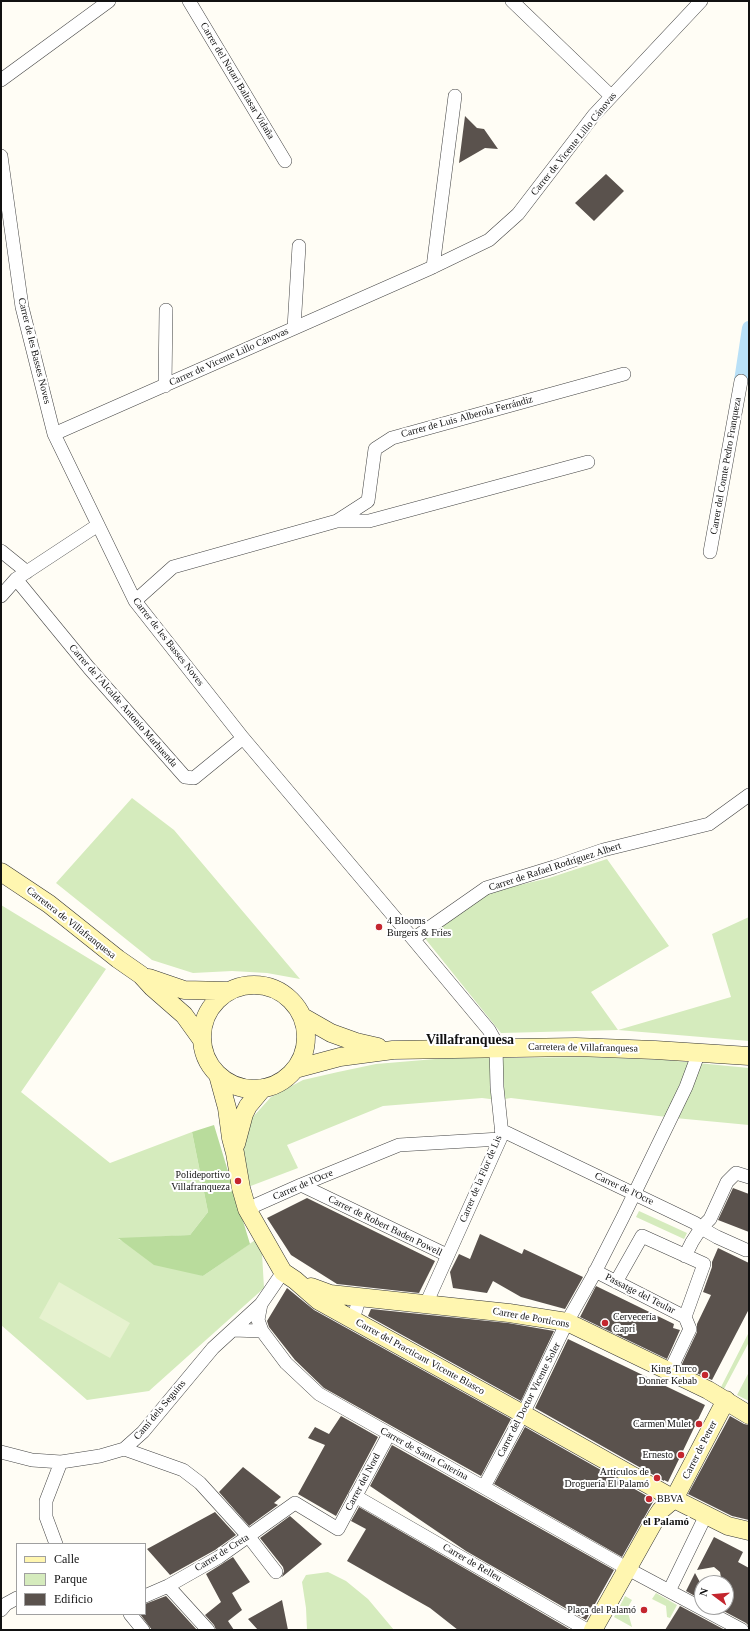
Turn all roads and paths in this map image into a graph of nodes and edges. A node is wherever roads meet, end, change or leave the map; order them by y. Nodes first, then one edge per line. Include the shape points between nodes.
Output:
1 (109, 1) edge
2 (189, 1) edge
3 (512, 1) edge
4 (701, 1) edge
5 (1, 80) edge
6 (455, 96) dead end
7 (611, 96) junction
8 (1, 156) edge
9 (284, 161) dead end
10 (298, 246) dead end
11 (433, 267) junction
12 (166, 310) dead end
13 (294, 328) junction
14 (624, 374) dead end
15 (165, 386) junction
16 (743, 388) edge
17 (54, 434) junction
18 (588, 462) dead end
19 (337, 521) junction
20 (98, 525) junction
21 (1, 551) edge
22 (710, 552) dead end
23 (27, 572) junction
24 (16, 579) junction
25 (1, 596) edge
26 (135, 601) junction
27 (243, 738) junction
28 (749, 796) edge
29 (1, 872) edge
30 (414, 939) junction
31 (141, 975) junction
32 (228, 991) junction
33 (303, 1017) junction
34 (202, 1040) junction
35 (496, 1047) junction
36 (393, 1050) junction
37 (699, 1052) junction
38 (749, 1056) edge
39 (295, 1070) junction
40 (218, 1075) junction
41 (263, 1088) junction
42 (501, 1134) junction
43 (235, 1153) junction
44 (749, 1177) edge
45 (301, 1185) junction
46 (634, 1194) junction
47 (247, 1209) junction
48 (701, 1228) junction
49 (746, 1250) dead end
50 (447, 1255) junction
51 (685, 1256) junction
52 (595, 1271) junction
53 (289, 1276) junction
54 (616, 1282) junction
55 (360, 1297) junction
56 (261, 1304) junction
57 (426, 1304) junction
58 (685, 1317) junction
59 (353, 1319) junction
60 (567, 1322) junction
61 (233, 1330) junction
62 (262, 1331) junction
63 (670, 1371) junction
64 (726, 1400) junction
65 (523, 1414) junction
66 (749, 1415) edge
67 (143, 1432) junction
68 (389, 1434) junction
69 (124, 1448) junction
70 (1, 1452) edge
71 (150, 1457) junction
72 (61, 1462) junction
73 (486, 1488) junction
74 (355, 1496) junction
75 (674, 1499) junction
76 (295, 1503) joint
77 (706, 1515) junction
78 (749, 1531) edge
79 (249, 1537) junction
80 (56, 1543) edge
81 (628, 1569) junction
82 (276, 1572) dead end
83 (672, 1585) dead end
84 (168, 1586) junction
85 (146, 1596) edge
86 (16, 1599) edge
87 (1, 1610) edge
88 (131, 1615) edge
89 (144, 1630) edge
90 (208, 1630) edge
91 (588, 1630) edge
92 (593, 1630) edge
93 (742, 1630) edge

1 - 5 street
2 - 9 street, Carrer del Notari Baltasar Vidaña
3 - 7 street
4 - 7 street, Carrer de Vicente Lillo Cánovas
6 - 11 street
7 - 11 street, Carrer de Vicente Lillo Cánovas via 518,214 489,240
8 - 17 street, Carrer de les Basses Noves via 22,307
10 - 13 street, Carrer de Vicente Lillo Cánovas
11 - 13 street, Carrer de Vicente Lillo Cánovas
12 - 15 street, Carrer de Vicente Lillo Cánovas
13 - 15 street, Carrer de Vicente Lillo Cánovas
14 - 19 street, Carrer de Luis Alberola Ferrándiz via 392,438 375,449 368,501
15 - 17 street, Carrer de Vicente Lillo Cánovas
16 - 22 street, Carrer del Comte Pedro Franqueza
17 - 20 street, Carrer de les Basses Noves
18 - 19 street, Carrer de Luis Alberola Ferrándiz via 368,520
19 - 26 street, Carrer de Luis Alberola Ferrándiz via 173,567
20 - 23 street
20 - 26 street, Carrer de les Basses Noves
21 - 23 street
23 - 24 street
24 - 25 street
24 - 27 street, Carrer de l'Alcalde Antonio Marhuenda via 89,668 186,777 194,778
26 - 27 street, Carrer de les Basses Noves
27 - 30 street, Carrer de les Basses Noves
28 - 30 street, Carrer de Rafael Rodríguez Albert via 709,824 603,850 486,888
29 - 31 street, Carretera de Villafranquesa via 48,904
30 - 35 street, Carrer de les Basses Noves via 489,1030
31 - 32 street, Carretera de Villafranquesa via 184,990
31 - 34 street, Carretera de Villafranquesa via 184,1015
32 - 33 street via 249,984 271,987 291,998
32 - 34 street via 208,1012 202,1030
33 - 36 street, Carretera de Villafranquesa via 342,1038
33 - 39 street via 307,1039 303,1055
34 - 40 street via 207,1059
35 - 36 street, Carretera de Villafranquesa
35 - 37 street, Carretera de Villafranquesa
35 - 42 street, Carrer de la Flor de Lis
36 - 39 street, Carretera de Villafranquesa via 340,1057
37 - 38 street, Carretera de Villafranquesa
37 - 46 street, Carrer del Doctor Vicente Soler via 686,1087
39 - 41 street via 281,1082
40 - 41 street via 239,1087
40 - 43 street, Carrer del Practicant Vicente Blasco
41 - 43 street, Carrer del Practicant Vicente Blasco via 244,1114
42 - 45 street, Carrer de l'Ocre via 400,1146
42 - 46 street, Carrer de l'Ocre
42 - 50 street, Carrer de la Flor de Lis
43 - 47 street, Carrer del Practicant Vicente Blasco
44 - 48 street via 736,1173 727,1182 710,1218
45 - 47 street, Carrer de l'Ocre
45 - 50 street, Carrer de Robert Baden Powell
46 - 48 street, Carrer de l'Ocre
46 - 52 street, Carrer del Doctor Vicente Soler
47 - 53 street, Carrer del Practicant Vicente Blasco
48 - 49 street, Carrer de l'Ocre
48 - 51 street
50 - 57 street, Carrer de la Flor de Lis
51 - 54 street via 642,1236
51 - 58 street via 704,1264
52 - 54 street, Passatge del Teular
52 - 60 street, Carrer del Doctor Vicente Soler
53 - 55 street, Carrer de Porticons via 330,1294
53 - 56 street, Camí dels Seguins
53 - 59 street, Carrer del Practicant Vicente Blasco via 319,1301
54 - 58 street, Passatge del Teular
55 - 57 street, Carrer de Porticons
55 - 59 street
56 - 61 street, Camí dels Seguins
56 - 62 street, Carrer de Santa Caterina via 258,1320
57 - 60 street, Carrer de Porticons
58 - 63 street via 690,1329
59 - 65 street, Carrer del Practicant Vicente Blasco
60 - 63 street, Carrer de Porticons
60 - 65 street, Carrer del Doctor Vicente Soler
61 - 62 street
61 - 67 street, Camí dels Seguins via 209,1352
62 - 68 street, Carrer de Santa Caterina via 286,1363 319,1394
63 - 64 street, Carrer de Porticons
64 - 66 street, Carrer de Porticons
64 - 75 street, Carrer de Petrer
65 - 73 street, Carrer del Doctor Vicente Soler via 486,1483
65 - 75 street, Carrer del Practicant Vicente Blasco
67 - 69 street, Camí dels Seguins
67 - 71 street
68 - 73 street, Carrer de Santa Caterina
68 - 74 street, Carrer del Nord
69 - 71 street
69 - 72 street, Camí dels Seguins via 100,1456
70 - 72 street, Camí dels Seguins via 32,1460
71 - 79 street via 183,1470 200,1484
72 - 80 street via 46,1501 46,1517
73 - 81 street, Carrer de Santa Caterina
74 - 76 street, Carrer del Nord via 338,1529
74 - 91 street, Carrer de Relleu
75 - 77 street, Carrer del Practicant Vicente Blasco
75 - 81 street, Carrer de Petrer via 661,1510
76 - 79 street, Carrer de Creta
77 - 78 street, Carrer del Practicant Vicente Blasco via 728,1526
77 - 83 street
79 - 82 street
79 - 84 street, Carrer de Creta
81 - 92 street, Carrer de Petrer
81 - 93 street, Carrer de Santa Caterina
84 - 85 street, Carrer de Creta
84 - 90 street
86 - 87 street
88 - 89 street

